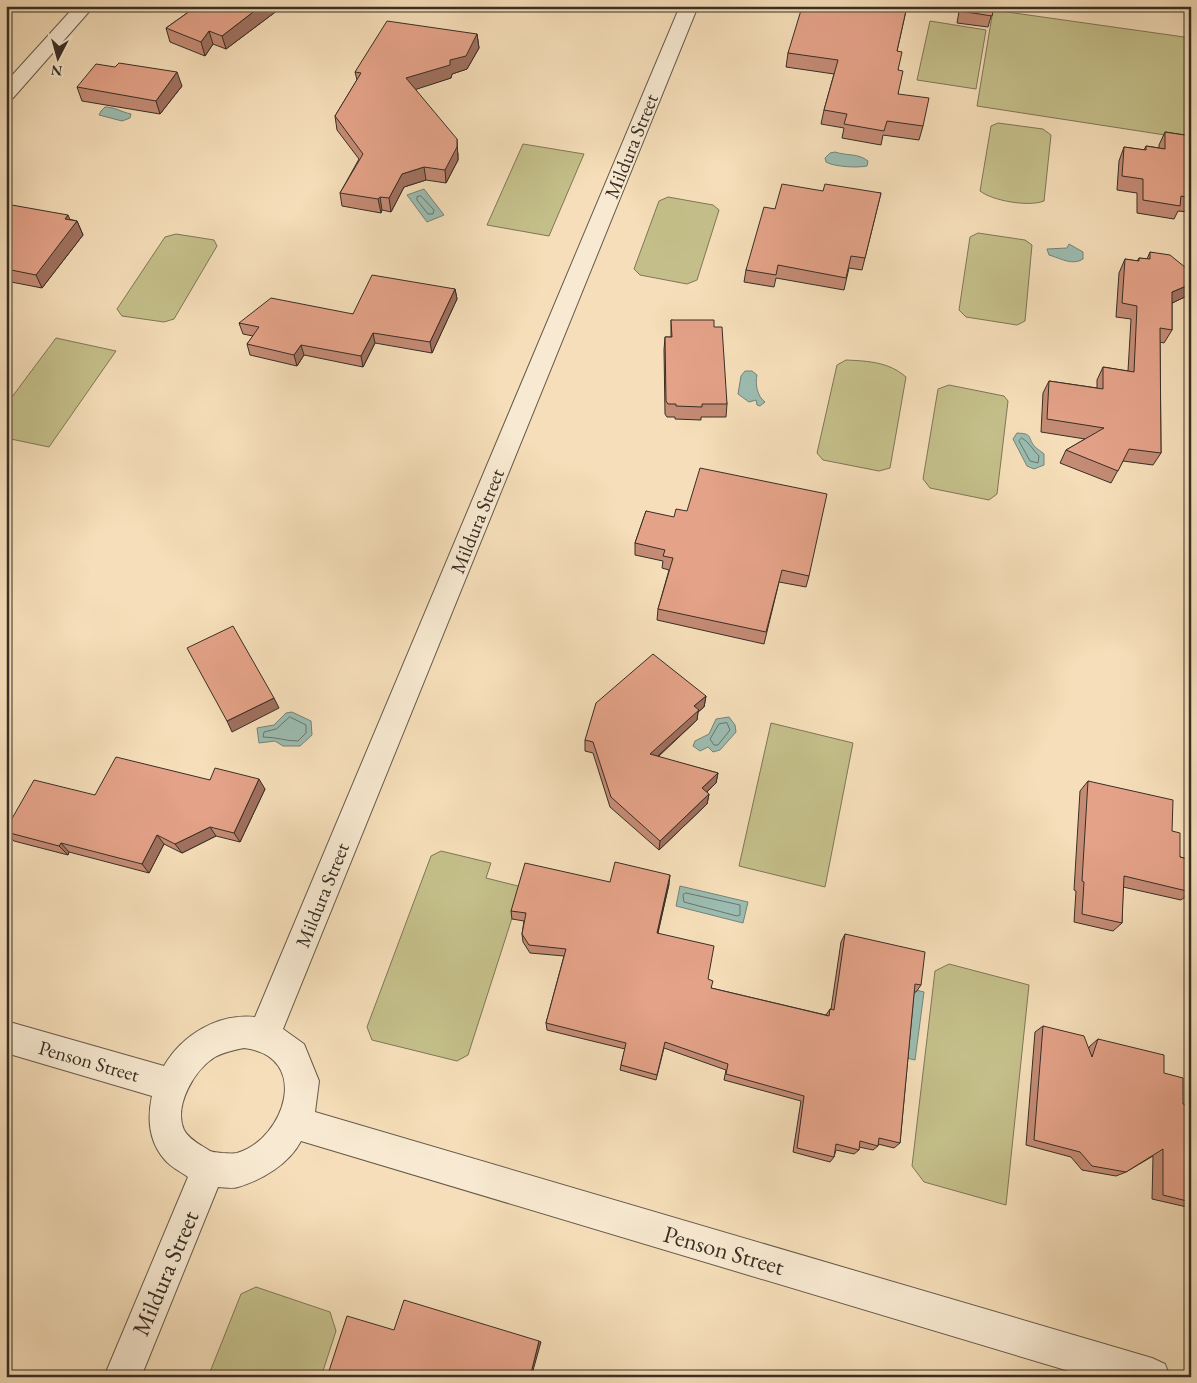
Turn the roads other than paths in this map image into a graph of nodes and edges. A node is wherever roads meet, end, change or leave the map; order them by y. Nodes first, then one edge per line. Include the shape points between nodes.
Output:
1 (85, 6) edge
2 (689, 6) edge
3 (6, 94) edge
4 (264, 1035) junction
5 (6, 1037) edge
6 (171, 1085) junction
7 (295, 1123) junction
8 (208, 1170) junction
9 (122, 1377) edge
10 (1152, 1377) edge

1 - 3 street
2 - 4 street, Mildura Street
4 - 6 street via 244,1032 221,1036 201,1047 183,1064
4 - 7 street via 282,1045 294,1060 302,1080 302,1101
5 - 6 street, Penson Street
6 - 8 street via 166,1106 167,1128 175,1147 189,1162
7 - 8 street via 284,1141 249,1167 228,1172
7 - 10 street, Penson Street
8 - 9 street, Mildura Street

